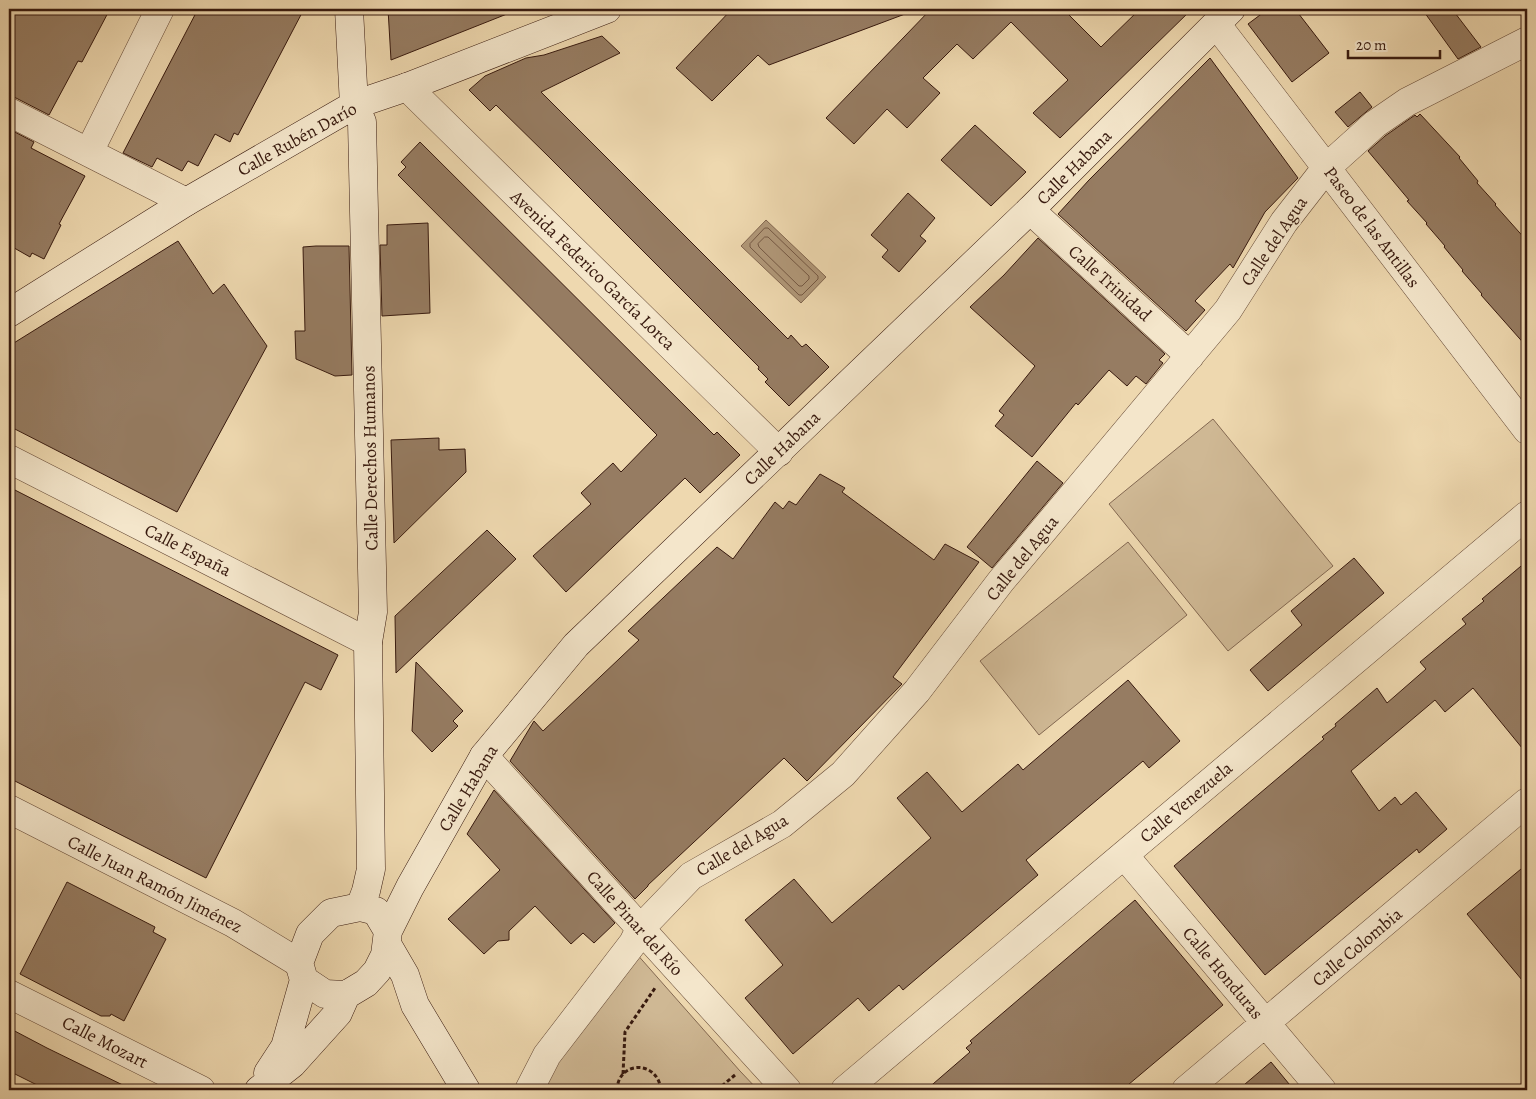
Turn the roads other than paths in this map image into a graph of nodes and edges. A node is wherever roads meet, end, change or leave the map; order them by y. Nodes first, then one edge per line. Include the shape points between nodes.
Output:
1 (160, 9) edge
2 (348, 9) edge
3 (608, 9) edge
4 (1224, 17) edge
5 (1527, 41) edge
6 (407, 87) junction
7 (354, 105) junction
8 (9, 112) edge
9 (89, 152) junction
10 (1326, 168) junction
11 (186, 202) junction
12 (1030, 210) junction
13 (9, 313) edge
14 (1190, 356) junction
15 (1527, 430) edge
16 (779, 452) junction
17 (9, 459) edge
18 (1527, 515) edge
19 (368, 642) junction
20 (484, 756) junction
21 (1527, 802) edge
22 (9, 809) edge
23 (1124, 855) junction
24 (360, 907) junction
25 (640, 929) junction
26 (387, 937) junction
27 (302, 972) junction
28 (356, 989) junction
29 (9, 994) edge
30 (414, 1005) junction
31 (1266, 1024) junction
32 (201, 1090) edge
33 (258, 1090) edge
34 (466, 1090) edge
35 (529, 1090) edge
36 (787, 1090) edge
37 (845, 1090) edge
38 (1186, 1090) edge
39 (1322, 1090) edge

1 - 9 street
2 - 7 street, Calle Derechos Humanos
3 - 6 street, Calle Rubén Darío
4 - 10 street, Paseo de las Antillas
4 - 12 street, Calle Habana
5 - 10 street, Calle del Agua via 1407,102 1375,124
6 - 7 street, Calle Rubén Darío
6 - 16 street, Avenida Federico García Lorca
7 - 11 street, Calle Rubén Darío
7 - 19 street, Calle Derechos Humanos via 362,122 363,151 373,612
8 - 9 street
9 - 11 street
10 - 14 street, Calle del Agua via 1284,222 1228,310
10 - 15 street, Paseo de las Antillas
11 - 13 street, Calle Rubén Darío
12 - 14 street, Calle Trinidad
12 - 16 street, Calle Habana
14 - 25 street, Calle del Agua via 1001,581 917,691 843,774 782,824 691,876
16 - 20 street, Calle Habana via 576,645
17 - 19 street, Calle España
18 - 23 street, Calle Venezuela
19 - 24 street, Calle Derechos Humanos via 371,869
20 - 25 street, Calle Pinar del Río
20 - 26 street, Calle Habana via 410,887
21 - 31 street, Calle Colombia
22 - 27 street, Calle Juan Ramón Jiménez via 233,923
23 - 31 street, Calle Honduras
23 - 37 street, Calle Venezuela
24 - 26 street via 376,912
24 - 27 street via 332,913 310,934
25 - 35 street, Calle del Agua via 633,943 547,1055
25 - 36 street, Calle Pinar del Río
26 - 28 street via 385,956 377,971
26 - 30 street
27 - 28 street via 325,994
27 - 33 street via 285,1047
28 - 30 street via 400,996
28 - 33 street via 292,1064
29 - 32 street, Calle Mozart
30 - 34 street
31 - 38 street, Calle Colombia
31 - 39 street, Calle Honduras

